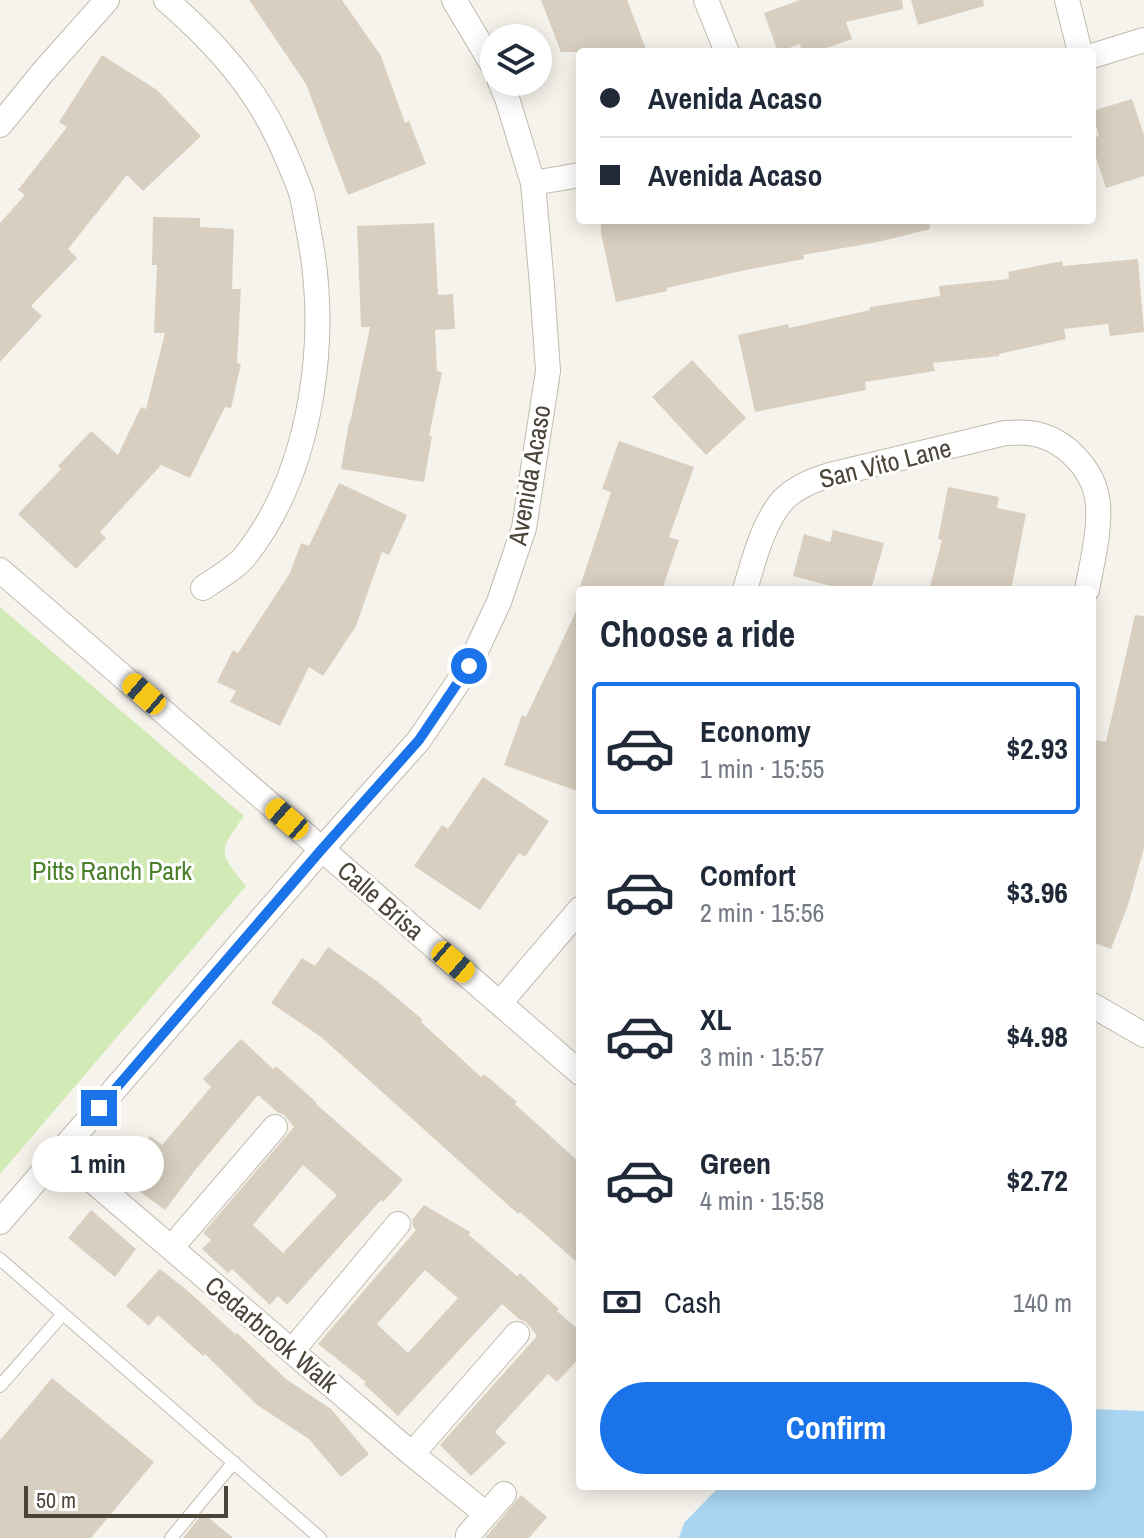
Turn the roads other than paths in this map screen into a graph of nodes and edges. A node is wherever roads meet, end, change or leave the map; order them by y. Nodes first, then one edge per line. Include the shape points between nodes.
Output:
1 (107, 0) edge
2 (166, 0) edge
3 (454, 0) edge
4 (706, 0) edge
5 (1067, 0) edge
6 (1144, 40) edge
7 (480, 44) edge
8 (725, 48) edge
9 (1079, 48) edge
10 (1096, 55) edge
11 (506, 96) edge
12 (0, 125) edge
13 (576, 176) edge
14 (533, 183) junction
15 (0, 570) edge
16 (746, 586) edge
17 (1088, 586) edge
18 (203, 588) dead end
19 (322, 849) junction
20 (576, 914) edge
21 (500, 1003) junction
22 (1096, 1007) edge
23 (1144, 1035) edge
24 (576, 1070) edge
25 (275, 1127) dead end
26 (60, 1153) junction
27 (0, 1222) edge
28 (398, 1224) dead end
29 (171, 1248) junction
30 (0, 1259) edge
31 (63, 1314) junction
32 (517, 1334) dead end
33 (292, 1351) junction
34 (0, 1386) edge
35 (412, 1454) junction
36 (234, 1462) junction
37 (504, 1494) dead end
38 (486, 1514) junction
39 (468, 1535) dead end
40 (171, 1538) edge
41 (320, 1538) edge

1 - 12 street
2 - 18 street via 231,64 277,136 301,193 317,296 312,393 281,501 245,557
3 - 7 street
4 - 8 street
5 - 9 street
6 - 10 street
11 - 14 street, Avenida Acaso
13 - 14 street
14 - 19 street, Avenida Acaso via 548,371 524,528 499,602 469,666 419,740
15 - 19 street, Calle Brisa
16 - 17 street, San Vito Lane via 769,520 785,498 807,482 1005,433 1030,433 1062,446 1094,485 1098,527
19 - 21 street, Calle Brisa
19 - 26 street, Avenida Acaso
20 - 21 street
21 - 24 street, Calle Brisa
22 - 23 street
25 - 29 street
26 - 27 street, Avenida Acaso
26 - 29 street, Cedarbrook Walk
28 - 33 street
29 - 33 street, Cedarbrook Walk
30 - 31 lane
31 - 34 lane
31 - 36 lane
32 - 35 street
33 - 35 street, Cedarbrook Walk
35 - 38 street, Cedarbrook Walk
36 - 40 lane
36 - 41 lane
37 - 38 street
38 - 39 street

